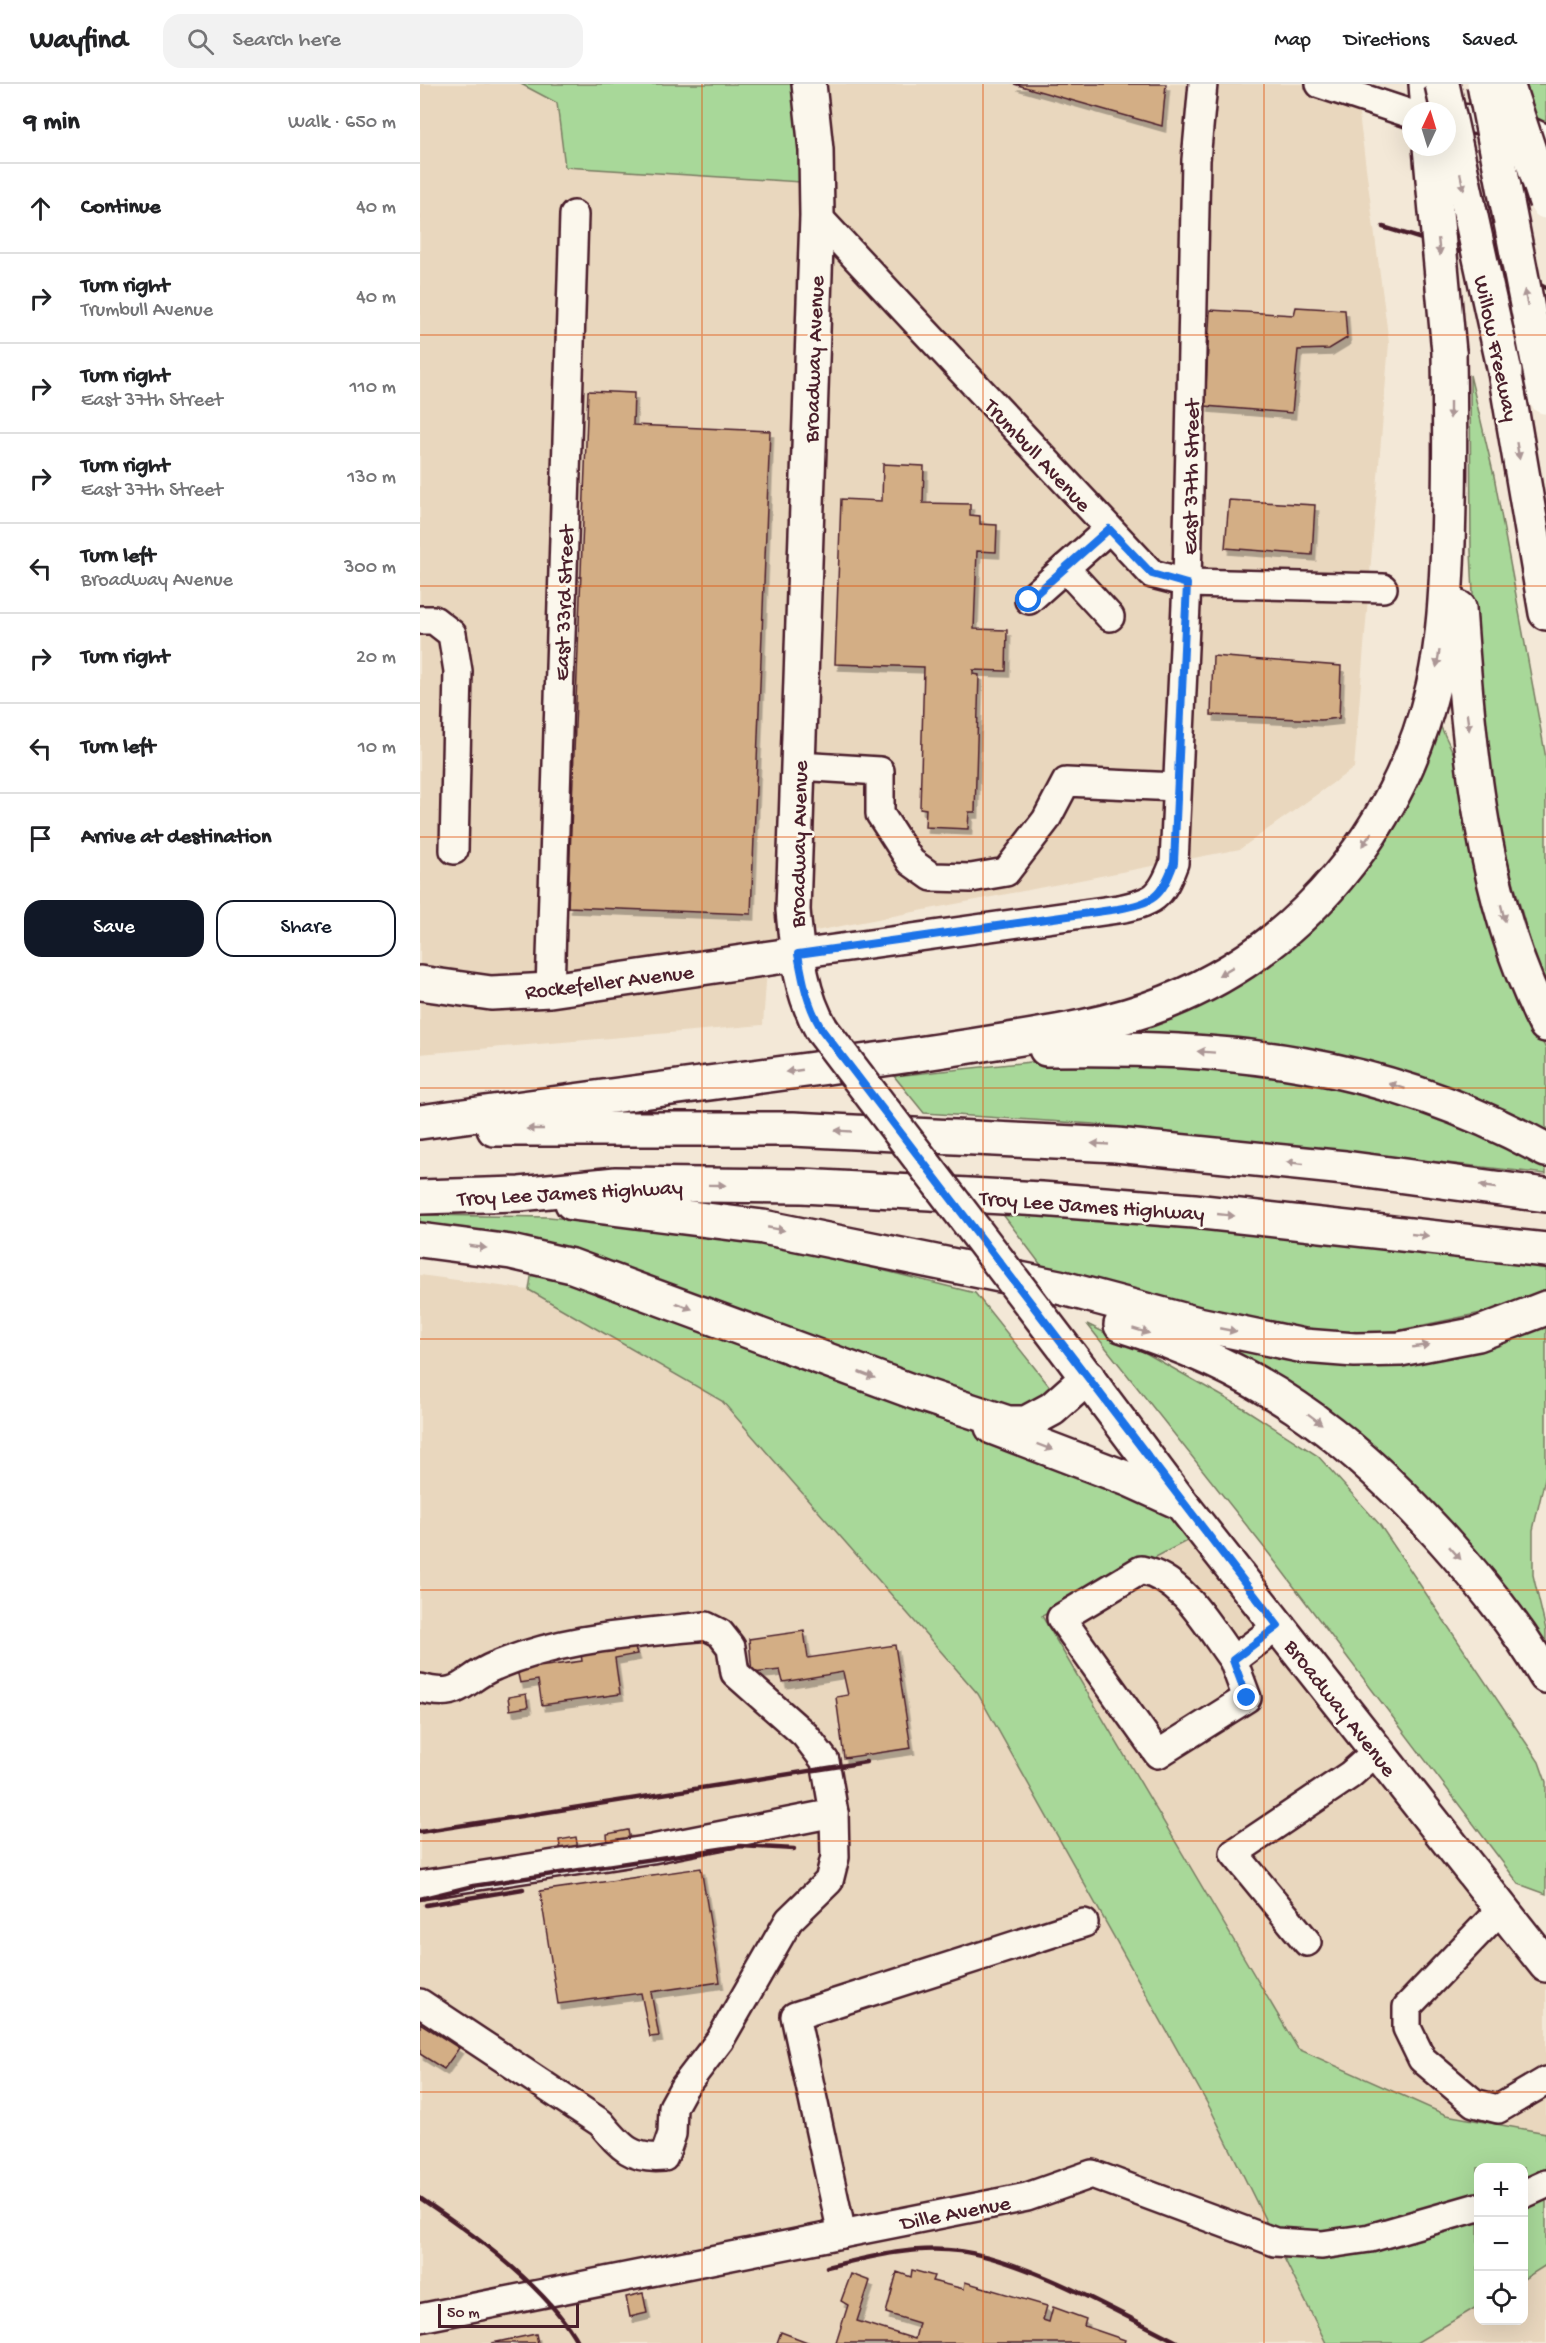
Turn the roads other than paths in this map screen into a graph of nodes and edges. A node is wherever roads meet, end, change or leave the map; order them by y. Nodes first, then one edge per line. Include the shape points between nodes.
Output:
1 (809, 84) edge
2 (1203, 84) edge
3 (1320, 84) edge
4 (1426, 84) edge
5 (1442, 84) edge
6 (1484, 84) edge
7 (1507, 84) edge
8 (1427, 102) edge
9 (1402, 111) edge
10 (1456, 118) edge
11 (1546, 139) edge
12 (1432, 156) edge
13 (1546, 202) edge
14 (574, 215) dead end
15 (817, 216) junction
16 (1546, 399) edge
17 (1450, 475) junction
18 (1109, 529) junction
19 (1065, 568) junction
20 (1187, 584) junction
21 (1383, 588) dead end
22 (1029, 600) dead end
23 (1546, 613) edge
24 (1110, 616) dead end
25 (420, 620) edge
26 (798, 766) junction
27 (1177, 787) junction
28 (454, 850) dead end
29 (798, 954) junction
30 (420, 983) edge
31 (550, 990) junction
32 (1546, 1025) edge
33 (894, 1058) junction
34 (420, 1122) edge
35 (420, 1128) edge
36 (1546, 1150) edge
37 (1546, 1195) edge
38 (420, 1197) edge
39 (626, 1197) junction
40 (420, 1240) edge
41 (1546, 1250) edge
42 (885, 1251) junction
43 (1546, 1308) edge
44 (1078, 1365) junction
45 (914, 1392) junction
46 (1181, 1503) junction
47 (1278, 1626) junction
48 (1233, 1660) junction
49 (1546, 1676) edge
50 (420, 1688) edge
51 (1377, 1751) junction
52 (834, 1813) junction
53 (420, 1885) edge
54 (1501, 1909) junction
55 (1084, 1923) dead end
56 (1307, 1942) dead end
57 (1546, 1965) edge
58 (420, 2003) edge
59 (1546, 2081) edge
60 (1546, 2184) edge
61 (1528, 2192) edge
62 (1474, 2208) edge
63 (842, 2234) junction
64 (420, 2318) edge

1 - 15 main road, Broadway Avenue
2 - 20 street, East 37th Street via 1196,160
3 - 9 street
4 - 8 main road
5 -> 23 main road, Willow Freeway, bridge via 1505,372
16 -> 6 main road, Willow Freeway, bridge
7 - 13 main road, bridge
10 - 11 street via 1510,122
12 -> 17 main road, bridge via 1449,352
14 - 31 street, East 33rd Street
15 - 18 street, Trumbull Avenue
15 - 26 main road, Broadway Avenue
17 -> 32 main road via 1467,715 1480,805 1506,925 1527,987
17 -> 33 main road via 1445,599 1433,688 1399,786 1380,822 1334,882 1295,922 1259,950 1231,970 1169,1002 1066,1031
18 - 19 street
18 - 20 street, Trumbull Avenue via 1152,574
19 - 22 street
19 - 24 street
20 - 21 street, Trumbull Avenue
20 - 27 street, East 37th Street
25 - 28 street via 434,620 452,634 458,671
26 - 27 street via 880,771 880,814 911,862 932,877 971,878 1006,872 1046,820 1066,782
26 - 29 main road, Broadway Avenue via 793,910
27 - 29 street, East 37th Street via 1174,863 1166,886 1155,899 1118,909
29 - 31 main road, Rockefeller Avenue
29 - 44 main road, Broadway Avenue, bridge via 810,1010 822,1030
30 - 31 main road, Rockefeller Avenue via 491,993
33 -> 34 main road
36 -> 33 main road via 1453,1105 1329,1068 1212,1052 1047,1049
37 -> 35 main road via 1345,1168 1116,1145 794,1129
38 - 39 main road, Troy Lee James Highway via 520,1194 582,1205
39 -> 41 main road, Troy Lee James Highway via 802,1186 1041,1199 1194,1211
39 -> 42 main road
40 -> 45 main road via 511,1252 572,1266
42 -> 43 main road via 1059,1287 1198,1324 1304,1346 1400,1349 1488,1331
42 -> 49 main road via 1163,1338 1253,1379 1302,1409 1397,1489 1506,1611
44 - 45 main road via 1052,1408 1026,1423 1008,1423
44 - 46 main road, Broadway Avenue
45 -> 46 main road
46 - 47 main road, Broadway Avenue
47 - 48 street
47 - 51 main road, Broadway Avenue
48 - 48 street via 1247,1698 1158,1754 1061,1618 1141,1570 1157,1573 1183,1593
50 - 52 street via 455,1691 494,1666 572,1642 706,1626 720,1633 731,1647 735,1674 805,1735 825,1761
51 - 54 main road, Broadway Avenue
51 - 56 street via 1350,1775 1234,1853
52 - 53 street via 652,1849
52 - 58 street via 835,1857 829,1881 789,1920 720,2040 684,2087 673,2107 672,2134 664,2157 645,2159 620,2146 593,2117
54 - 57 main road, Broadway Avenue
54 - 59 street via 1407,2007 1407,2028 1422,2059 1474,2103 1498,2109
55 - 63 street via 795,2016
60 - 61 street
62 - 63 street, Dille Avenue via 1370,2238 1322,2245 1275,2242 1092,2174 1027,2197
63 - 64 street, Dille Avenue

